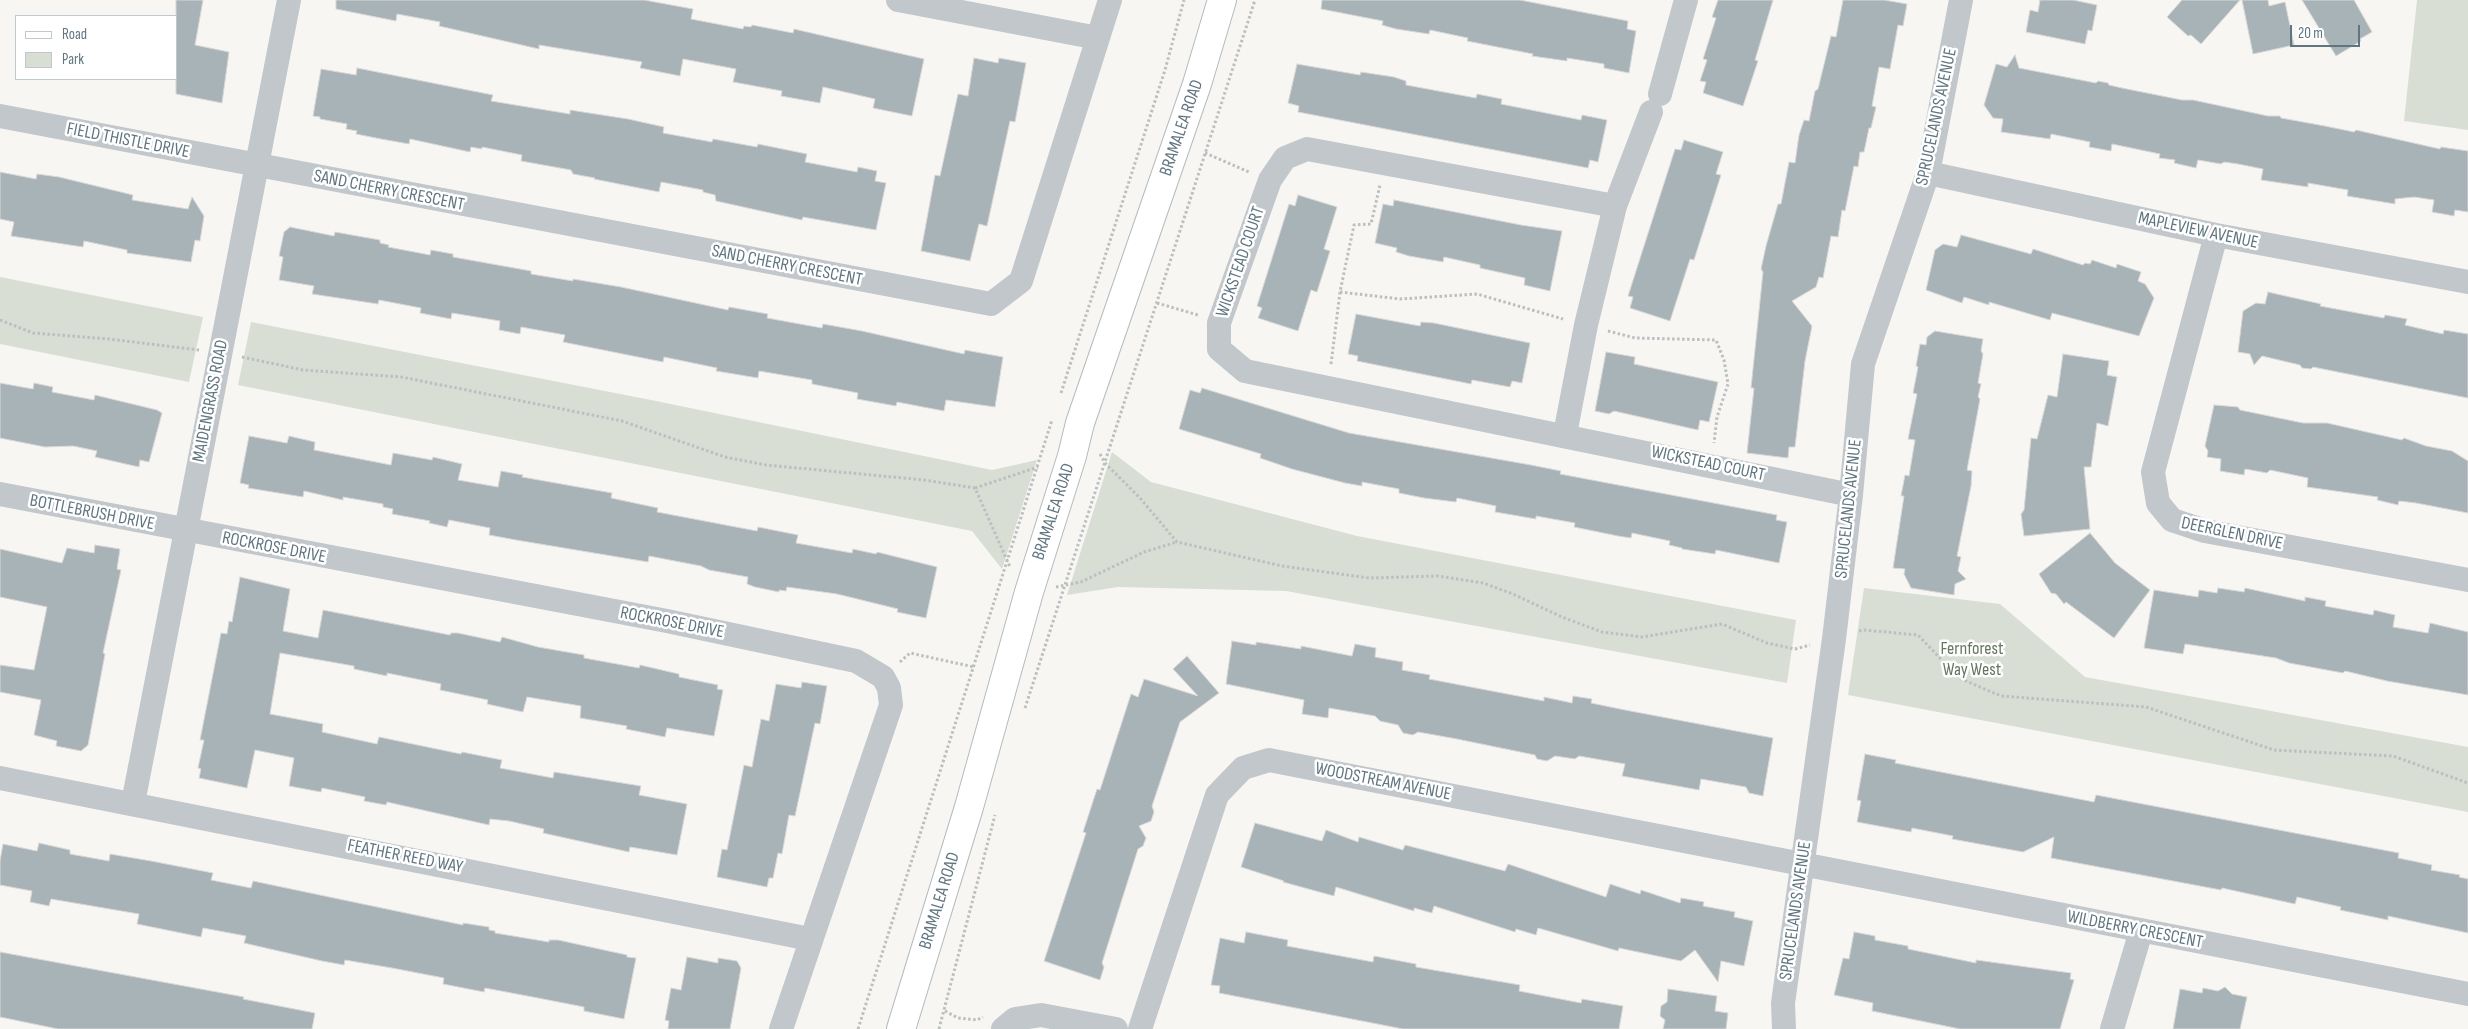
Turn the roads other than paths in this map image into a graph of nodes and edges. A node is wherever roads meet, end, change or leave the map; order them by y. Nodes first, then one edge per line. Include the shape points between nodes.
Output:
1 (289, 0) edge
2 (898, 0) edge
3 (1110, 0) edge
4 (1222, 0) edge
5 (1961, 0) edge
6 (1681, 1) edge
7 (1098, 38) junction
8 (0, 116) edge
9 (257, 166) junction
10 (1928, 173) junction
11 (1615, 206) junction
12 (2216, 236) junction
13 (2468, 282) edge
14 (1565, 434) junction
15 (0, 494) edge
16 (1851, 495) junction
17 (185, 531) junction
18 (2468, 580) edge
19 (0, 778) edge
20 (133, 803) junction
21 (1804, 862) junction
22 (2142, 931) junction
23 (810, 939) junction
24 (2468, 994) edge
25 (994, 1022) edge
26 (781, 1029) edge
27 (901, 1029) edge
28 (1116, 1029) edge
29 (1140, 1029) edge
30 (1784, 1029) edge
31 (2112, 1029) edge

1 - 9 street, MAIDENGRASS ROAD
2 - 7 street
3 - 7 street, SAND CHERRY CRESCENT
4 - 27 main road, BRAMALEA ROAD via 1197,84 1080,423
5 - 10 street, SPRUCELANDS AVENUE
6 - 11 street via 1656,103
7 - 9 street, SAND CHERRY CRESCENT via 1021,281 991,304
8 - 9 street, FIELD THISTLE DRIVE
9 - 17 street, MAIDENGRASS ROAD
10 - 12 street, MAPLEVIEW AVENUE
10 - 16 street, SPRUCELANDS AVENUE via 1864,364
11 - 14 street via 1586,325
11 - 14 street, WICKSTEAD COURT via 1307,149 1285,158 1270,180 1219,323 1219,349 1245,371
12 - 13 street, MAPLEVIEW AVENUE
12 - 18 street, DEERGLEN DRIVE via 2153,472 2158,503 2172,520 2205,530
14 - 16 street, WICKSTEAD COURT
15 - 17 street, BOTTLEBRUSH DRIVE
16 - 21 street, SPRUCELANDS AVENUE
17 - 20 street, MAIDENGRASS ROAD
17 - 23 street, ROCKROSE DRIVE via 695,627 856,661 883,677 890,688 891,705
19 - 20 street, FEATHER REED WAY
20 - 23 street, FEATHER REED WAY
21 - 22 street, WILDBERRY CRESCENT
21 - 29 street, WOODSTREAM AVENUE via 1269,760 1243,768 1217,794
21 - 30 street, SPRUCELANDS AVENUE via 1783,1003
22 - 24 street, WILDBERRY CRESCENT
22 - 31 street
23 - 26 street
25 - 28 street via 1041,1015

